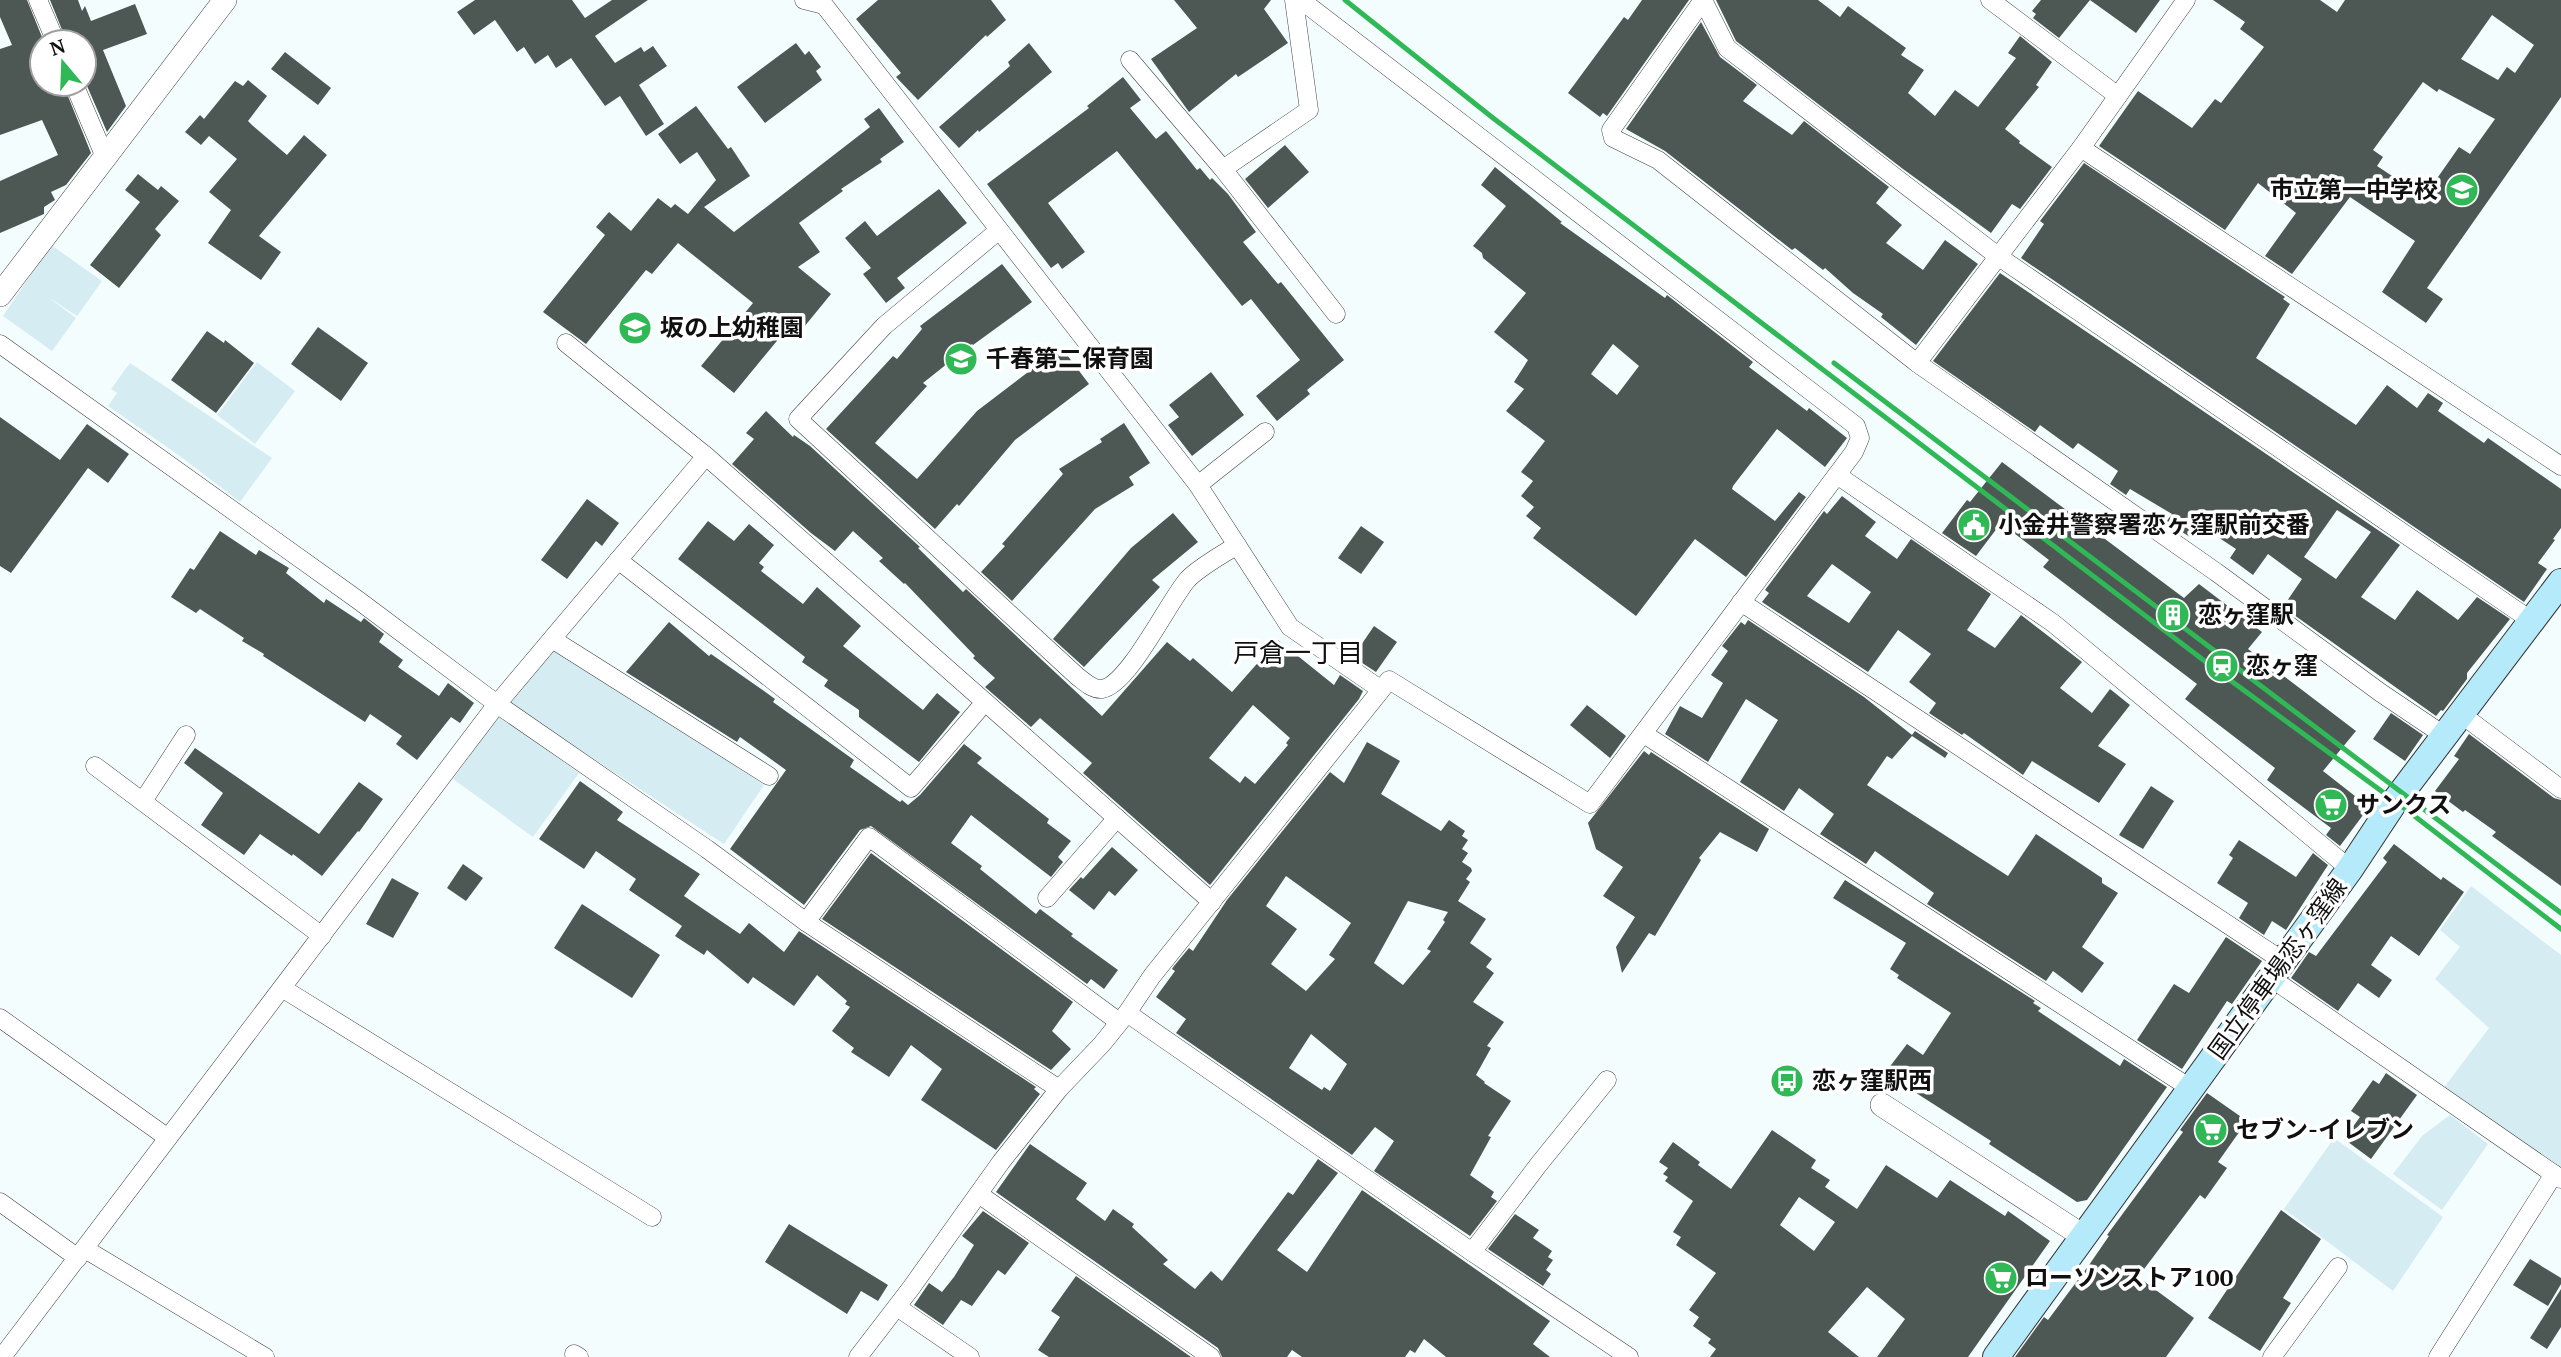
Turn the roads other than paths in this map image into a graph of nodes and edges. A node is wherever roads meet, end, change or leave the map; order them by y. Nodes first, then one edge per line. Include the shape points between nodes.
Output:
1 (37, 0) edge
2 (225, 0) edge
3 (804, 0) edge
4 (1294, 0) edge
5 (1301, 0) edge
6 (1703, 0) edge
7 (1990, 0) edge
8 (2186, 0) edge
9 (50, 28) edge
10 (1130, 60) dead end
11 (2118, 96) junction
12 (80, 98) edge
13 (2081, 148) junction
14 (105, 157) junction
15 (1223, 169) junction
16 (998, 231) junction
17 (2000, 257) junction
18 (0, 295) edge
19 (1336, 314) dead end
20 (566, 343) dead end
21 (0, 344) edge
22 (1917, 363) junction
23 (1265, 432) dead end
24 (706, 456) junction
25 (2561, 466) edge
26 (1838, 475) junction
27 (1198, 485) junction
28 (1237, 545) junction
29 (618, 560) junction
30 (2561, 582) edge
31 (1741, 602) junction
32 (2532, 621) junction
33 (552, 639) junction
34 (1381, 689) junction
35 (985, 702) junction
36 (497, 704) junction
37 (2461, 715) junction
38 (1644, 733) junction
39 (186, 735) dead end
40 (2445, 736) junction
41 (95, 766) dead end
42 (769, 776) dead end
43 (2561, 789) edge
44 (143, 801) junction
45 (1117, 818) junction
46 (2350, 869) junction
47 (1047, 898) dead end
48 (1212, 902) junction
49 (806, 922) junction
50 (322, 936) junction
51 (2277, 969) junction
52 (282, 988) junction
53 (0, 1018) edge
54 (1123, 1018) junction
55 (1607, 1080) dead end
56 (2190, 1088) junction
57 (1059, 1089) junction
58 (1882, 1105) dead end
59 (168, 1138) junction
60 (2558, 1177) edge
61 (980, 1195) junction
62 (0, 1202) edge
63 (652, 1217) dead end
64 (2083, 1236) junction
65 (1472, 1252) junction
66 (82, 1253) junction
67 (2338, 1267) dead end
68 (897, 1307) junction
69 (2, 1357) edge
70 (265, 1357) edge
71 (858, 1357) edge
72 (970, 1357) edge
73 (1211, 1357) edge
74 (1629, 1357) edge
75 (1996, 1357) edge
76 (2272, 1357) edge
77 (2438, 1357) edge

1 - 9 street
2 - 14 street
3 - 16 street via 824,5
4 - 15 street via 1309,110
5 - 26 street via 1856,426 1860,438
6 - 17 street via 1727,48
6 - 22 street via 1611,130 1613,138 1658,160
7 - 11 street
8 - 11 street
10 - 15 street
11 - 13 street
12 - 14 street
13 - 17 street
13 - 25 street
14 - 18 street
15 - 19 street
16 - 27 street
16 - 28 street via 884,326 798,419 1092,687 1111,685 1144,648 1189,579
17 - 22 street
17 - 32 street
20 - 24 street
21 - 36 street
22 - 40 street
23 - 27 street
24 - 29 street
24 - 35 street
26 - 31 street
26 - 46 street via 2053,623
27 - 28 street
28 - 34 street via 1290,627
29 - 33 street
29 - 35 street via 911,788
30 - 32 main road, 国立停車場恋ヶ窪線
31 - 38 street
31 - 51 street
32 - 37 main road, 国立停車場恋ヶ窪線
33 - 36 street
33 - 42 street
34 - 38 street via 1389,680 1590,804
34 - 48 street
35 - 45 street
36 - 49 street
36 - 50 street
37 - 40 main road, 国立停車場恋ヶ窪線
37 - 43 street
38 - 56 street
39 - 44 street
40 - 46 main road, 国立停車場恋ヶ窪線
41 - 44 street
44 - 50 street
45 - 47 street
45 - 48 street
46 - 51 main road, 国立停車場恋ヶ窪線
48 - 54 street
49 - 54 street via 869,837
49 - 57 street
50 - 52 street
51 - 56 main road, 国立停車場恋ヶ窪線
51 - 60 street
52 - 59 street
52 - 63 street
53 - 59 street
54 - 57 street
54 - 65 street
55 - 65 street
56 - 64 main road, 国立停車場恋ヶ窪線
57 - 61 street
58 - 64 street
59 - 66 street
60 - 77 street
61 - 68 street
61 - 73 street
62 - 66 street
64 - 75 main road, 国立停車場恋ヶ窪線
65 - 74 street
66 - 69 street
66 - 70 street
67 - 76 street
68 - 71 street
68 - 72 street

